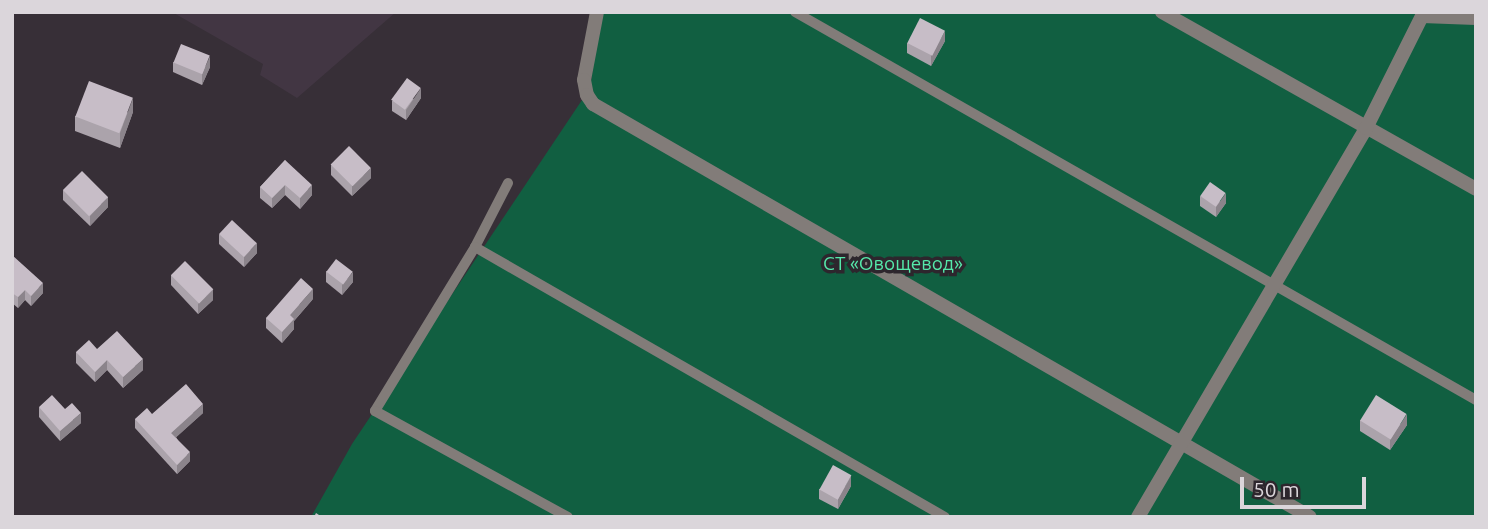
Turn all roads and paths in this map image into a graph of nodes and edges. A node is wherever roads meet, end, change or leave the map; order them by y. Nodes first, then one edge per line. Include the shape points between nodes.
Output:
1 (597, 12) edge
2 (795, 12) edge
3 (1162, 12) edge
4 (1421, 14) edge
5 (1476, 18) edge
6 (1366, 128) junction
7 (508, 183) dead end
8 (1476, 189) edge
9 (475, 247) junction
10 (1274, 288) junction
11 (1476, 400) edge
12 (1181, 442) junction
13 (568, 517) edge
14 (945, 517) edge
15 (1138, 517) edge
16 (1310, 517) edge

1 - 12 street via 584,80 593,104
2 - 10 lane
3 - 6 street
4 - 5 street
4 - 6 street
6 - 8 street
6 - 10 street
7 - 9 lane
9 - 13 lane via 375,411
9 - 14 lane
10 - 11 lane
10 - 12 street
12 - 15 street
12 - 16 street

